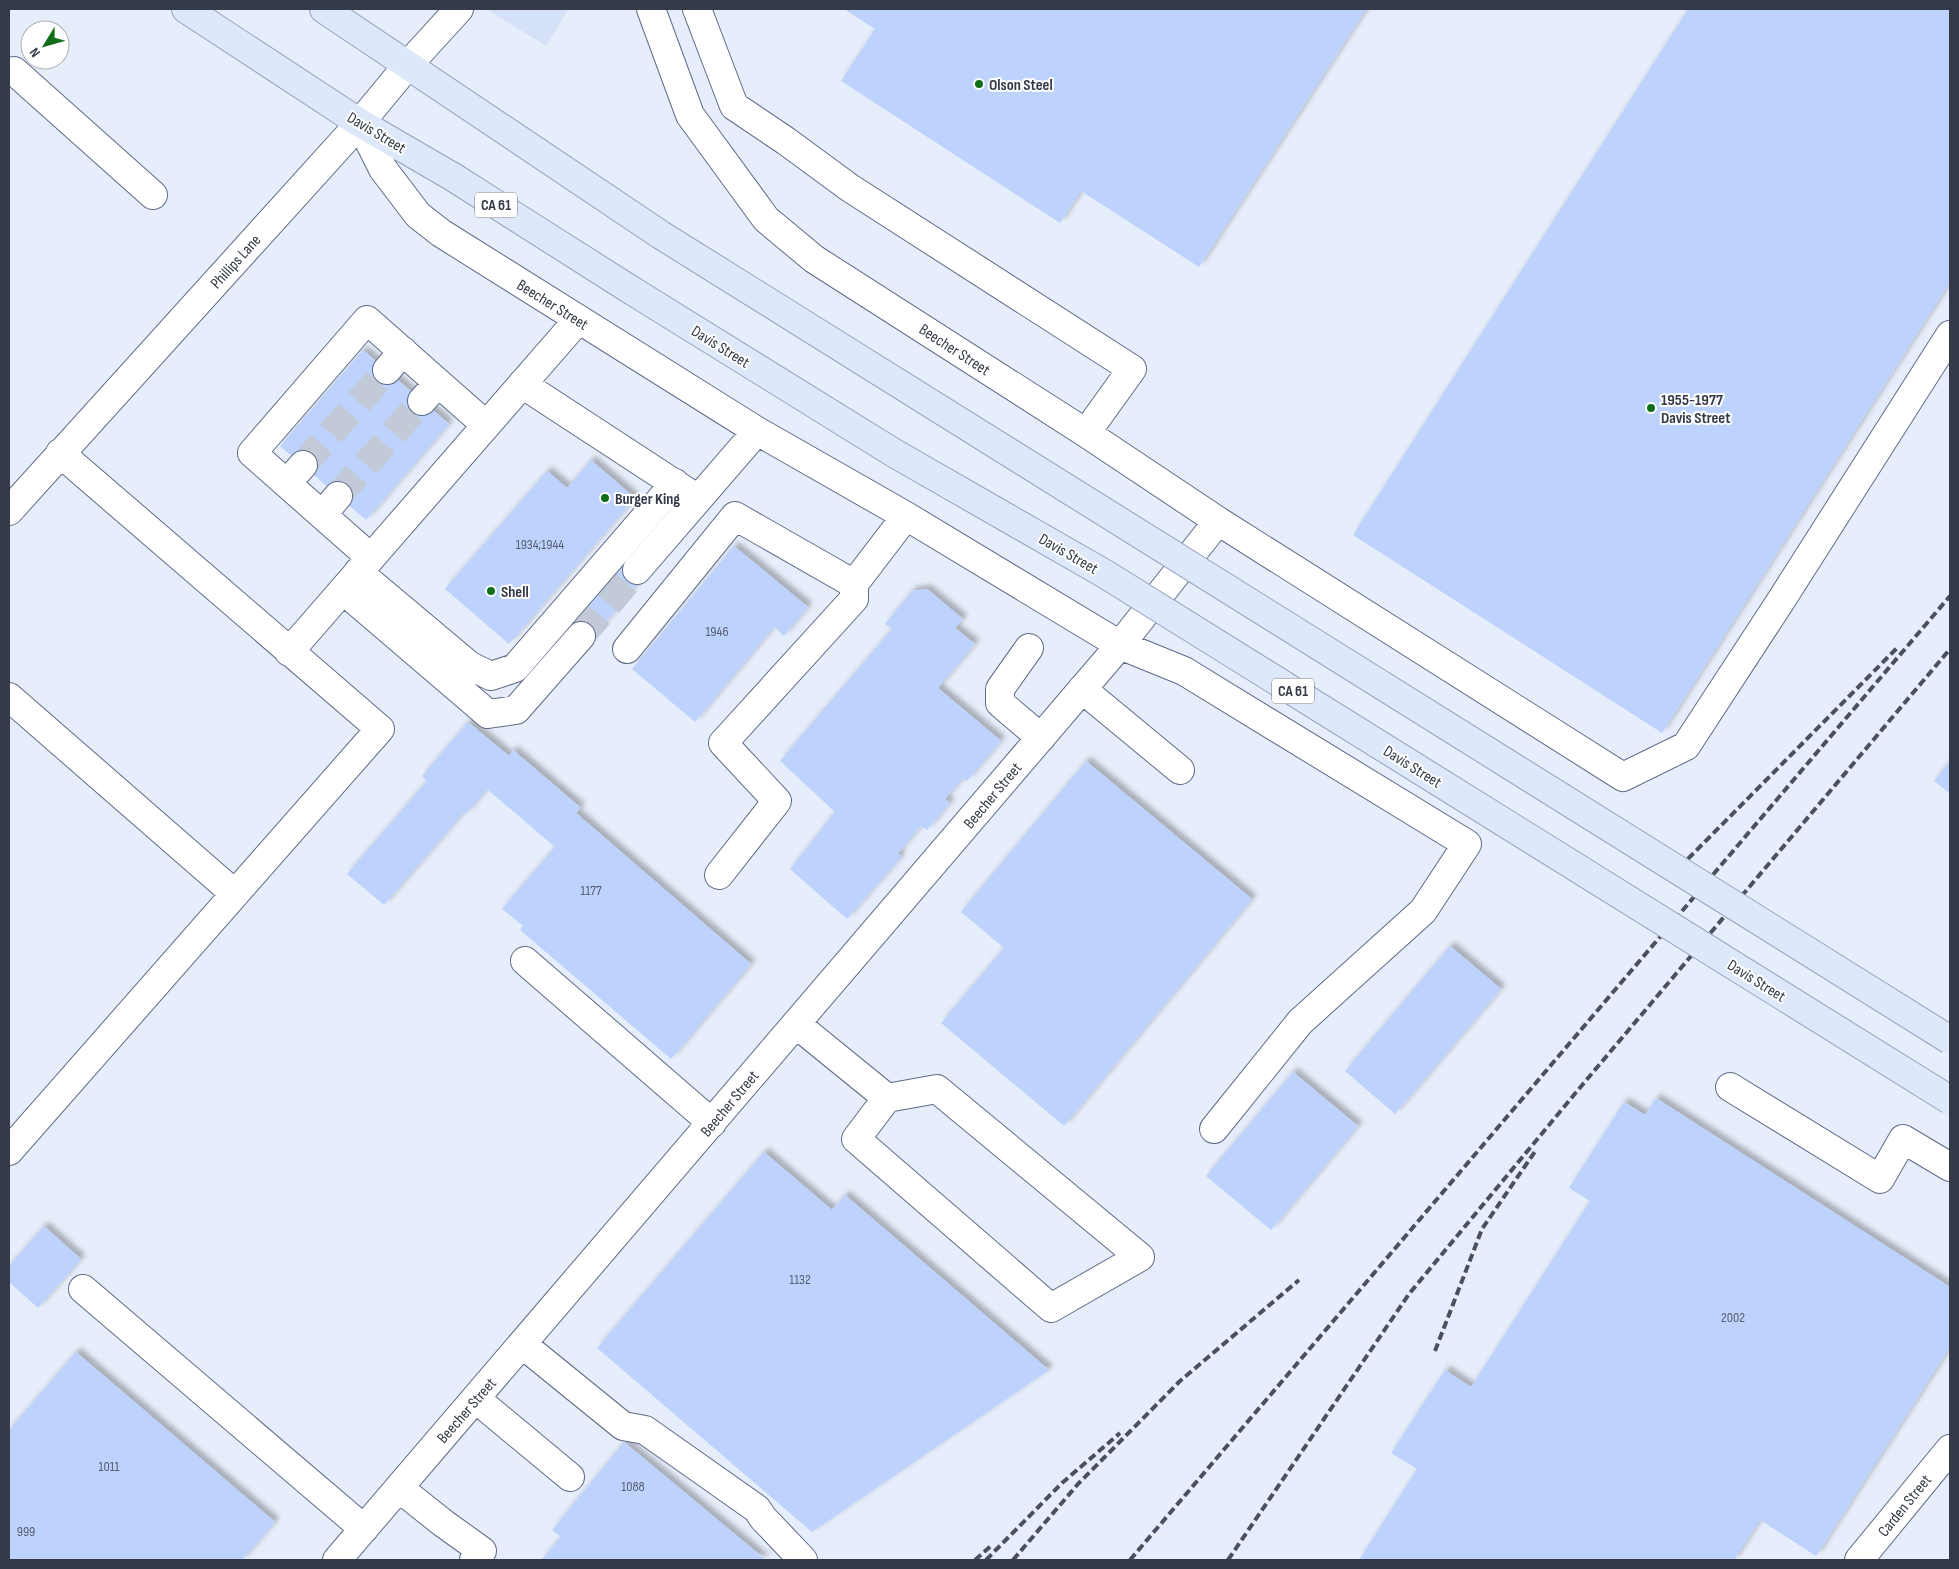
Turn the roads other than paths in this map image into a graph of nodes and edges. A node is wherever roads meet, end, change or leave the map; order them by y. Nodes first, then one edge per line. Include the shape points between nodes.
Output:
1 (186, 9) edge
2 (324, 9) edge
3 (459, 9) edge
4 (651, 9) edge
5 (697, 9) edge
6 (408, 66) junction
7 (14, 71) dead end
8 (360, 123) junction
9 (153, 195) dead end
10 (578, 320) junction
11 (1950, 335) edge
12 (522, 384) junction
13 (486, 425) junction
14 (757, 431) junction
15 (1086, 433) junction
16 (60, 453) junction
17 (675, 483) junction
18 (698, 499) junction
19 (9, 511) edge
20 (906, 516) junction
21 (1218, 521) junction
22 (637, 570) tunnel mouth
23 (357, 573) junction
24 (854, 584) junction
25 (581, 636) tunnel mouth
26 (1120, 645) junction
27 (627, 648) dead end
28 (1029, 648) dead end
29 (289, 652) junction
30 (1082, 689) junction
31 (9, 697) edge
32 (1040, 738) junction
33 (1180, 770) dead end
34 (719, 875) dead end
35 (234, 894) junction
36 (525, 961) dead end
37 (796, 1024) junction
38 (1950, 1040) edge
39 (1730, 1087) dead end
40 (886, 1098) junction
41 (1950, 1100) edge
42 (712, 1123) junction
43 (1214, 1129) dead end
44 (9, 1151) edge
45 (1950, 1167) edge
46 (83, 1289) dead end
47 (522, 1344) junction
48 (476, 1398) junction
49 (1950, 1449) edge
50 (570, 1477) dead end
51 (399, 1488) junction
52 (364, 1529) junction
53 (337, 1560) edge
54 (474, 1560) edge
55 (803, 1560) edge
56 (1859, 1560) edge

1 - 8 main road, Davis Street / CA 61
2 - 6 main road
3 - 6 street, Phillips Lane
4 - 15 street, Beecher Street via 690,115 766,219 814,259
5 - 15 street via 734,106 850,188 1132,369
6 - 8 street, Phillips Lane
6 - 38 main road, bridge via 661,235
7 - 9 street
8 - 10 street, Beecher Street via 383,169 418,215
8 - 16 street, Phillips Lane
8 - 41 main road, Davis Street / CA 61, bridge via 453,177 894,453 1105,574
10 - 12 street
10 - 14 street, Beecher Street
11 - 21 street via 1686,746 1623,777
12 - 13 street
12 - 17 street
13 - 23 street
13 - 23 street via 430,392 395,361 368,320 252,452 295,474 330,506
14 - 18 street
14 - 20 street, Beecher Street
15 - 21 street, Beecher Street
16 - 19 street, Phillips Lane
16 - 29 street
17 - 18 street
17 - 23 street via 516,668 491,676 470,666
18 - 22 street
20 - 24 street
20 - 26 street, Beecher Street
21 - 26 street, Beecher Street
23 - 25 street via 488,714 516,710
23 - 29 street
24 - 27 street via 735,516
24 - 34 street via 854,599 723,743 776,801
26 - 30 street, Beecher Street
26 - 43 street via 1184,671 1467,844 1423,911 1300,1022
28 - 32 street via 1000,689 1000,703
29 - 35 street via 380,729
30 - 32 street, Beecher Street
30 - 33 street
31 - 35 street
32 - 37 street, Beecher Street
35 - 44 street
36 - 42 street
37 - 40 street
37 - 42 street, Beecher Street
39 - 45 street via 1880,1179 1903,1139
40 - 40 street via 856,1139 1051,1308 1140,1257 937,1089
42 - 47 street, Beecher Street
46 - 52 street
47 - 48 street, Beecher Street
47 - 55 street via 623,1426 645,1430 757,1508
48 - 50 street
48 - 51 street, Beecher Street
49 - 56 street, Carden Street
51 - 52 street, Beecher Street
51 - 54 street via 482,1551
52 - 53 street, Beecher Street

